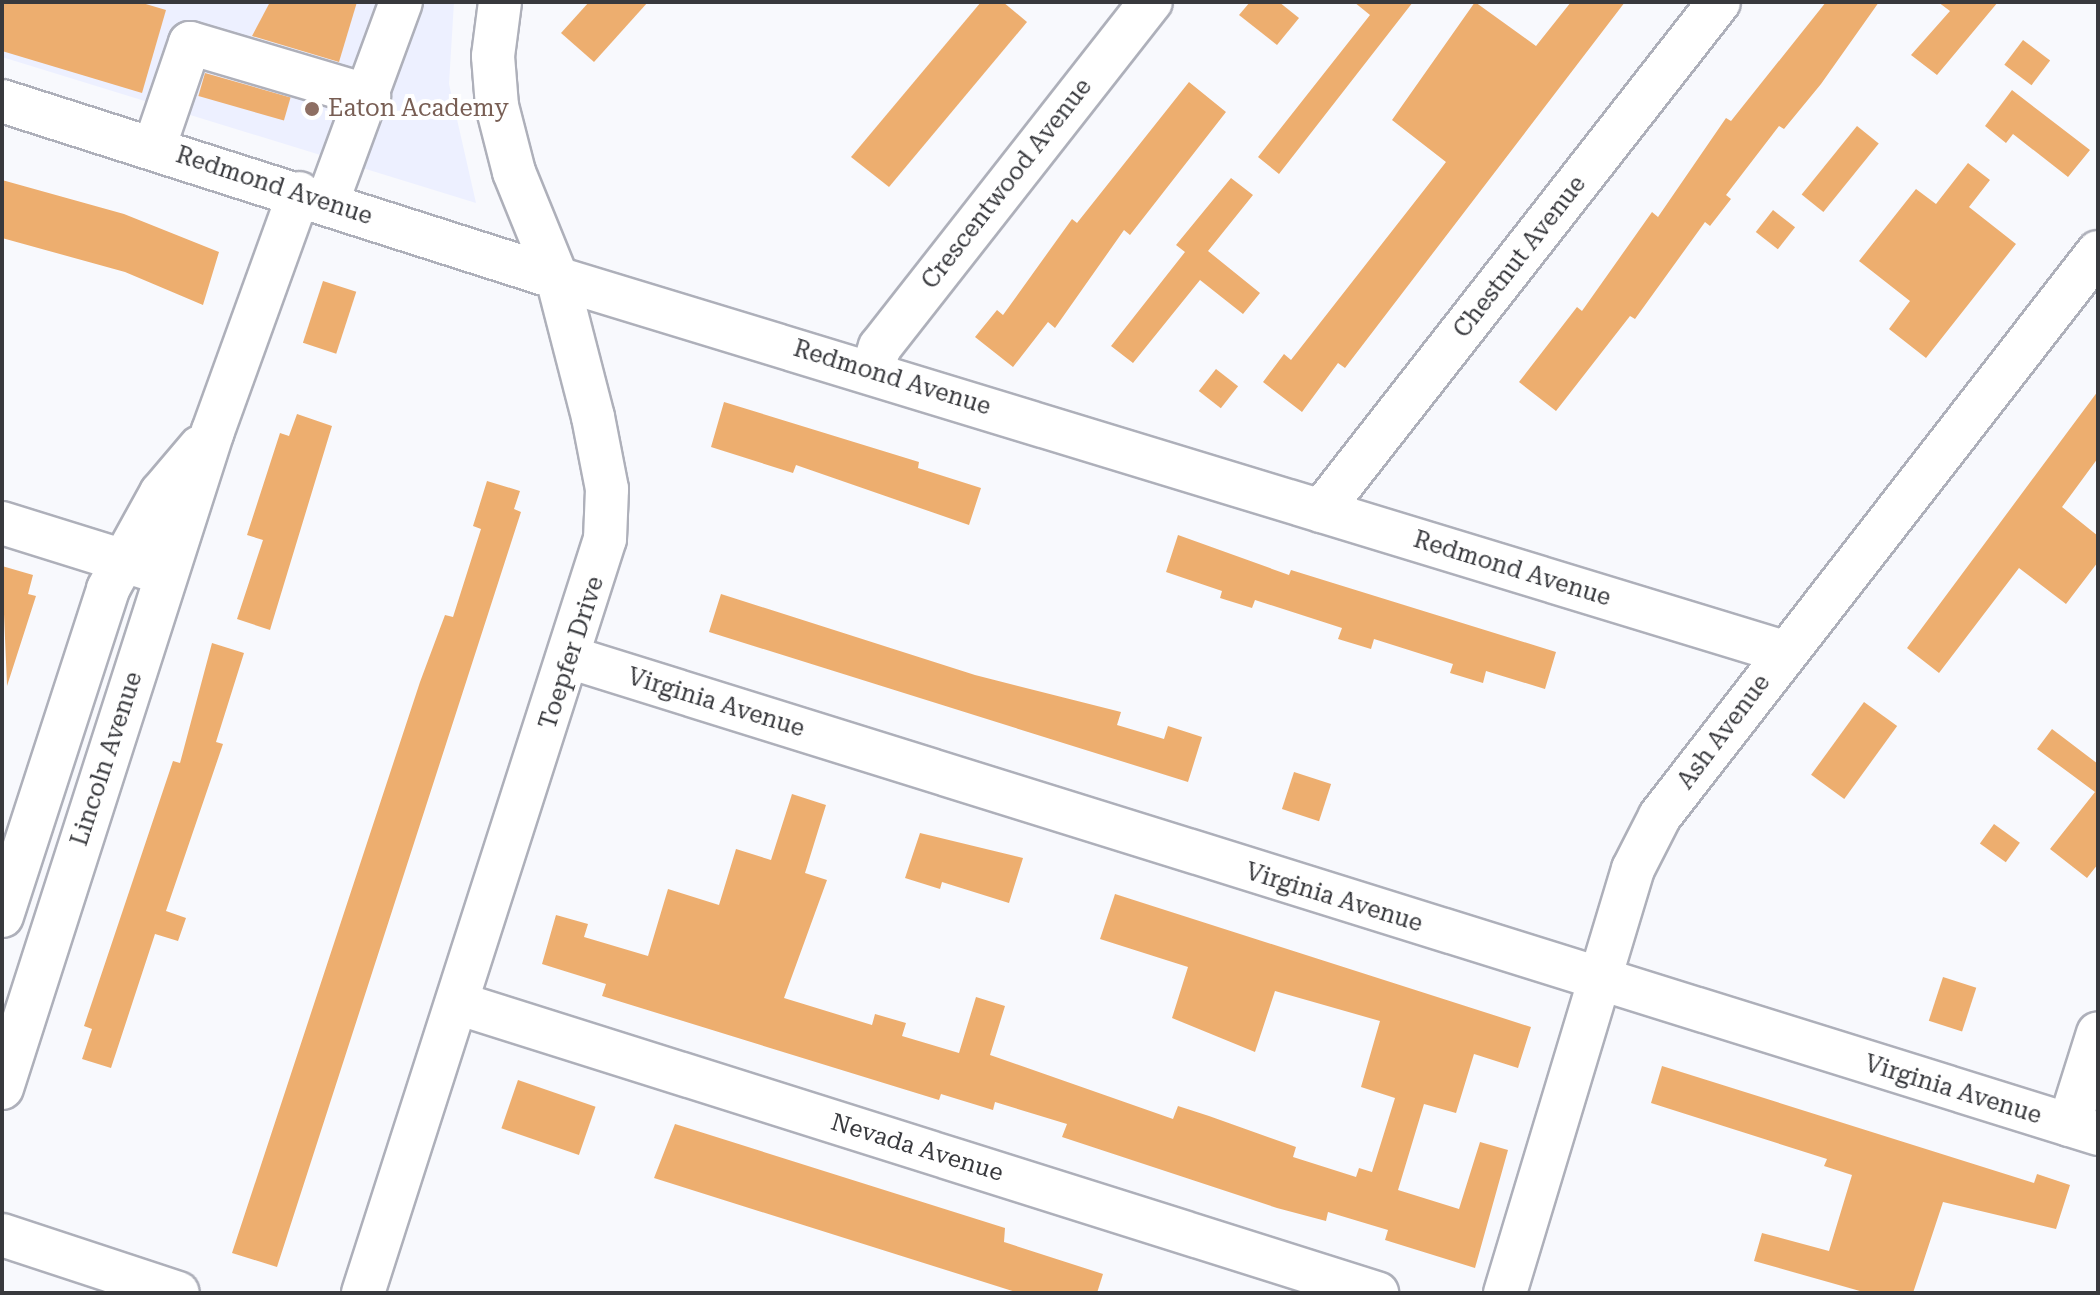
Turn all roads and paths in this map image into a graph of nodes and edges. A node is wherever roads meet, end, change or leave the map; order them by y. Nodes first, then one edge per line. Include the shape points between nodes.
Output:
1 (401, 2) edge
2 (500, 2) edge
3 (1151, 2) edge
4 (1719, 2) edge
5 (369, 96) junction
6 (2, 101) edge
7 (154, 148) junction
8 (313, 198) junction
9 (2098, 252) edge
10 (557, 278) junction
11 (872, 371) junction
12 (213, 431) junction
13 (1321, 511) junction
14 (2, 523) edge
15 (122, 561) junction
16 (166, 574) junction
17 (1784, 652) junction
18 (572, 658) junction
19 (2, 916) edge
20 (1601, 982) junction
21 (457, 1003) junction
22 (2098, 1033) edge
23 (2, 1088) edge
24 (2083, 1129) edge
25 (2, 1235) edge
26 (178, 1293) edge
27 (363, 1293) edge
28 (1377, 1293) edge
29 (1505, 1293) edge

1 - 5 street, Lincoln Avenue
2 - 10 street, Toepfer Drive via 493,56 497,106 514,172
3 - 11 street, Crescentwood Avenue via 880,347
4 - 13 street, Chestnut Avenue
5 - 7 street via 190,43
5 - 8 street, Lincoln Avenue
6 - 7 street, Redmond Avenue
7 - 8 street, Redmond Avenue
8 - 10 street, Redmond Avenue
8 - 12 street, Lincoln Avenue
9 - 17 street, Ash Avenue
10 - 11 street, Redmond Avenue
10 - 18 street, Toepfer Drive via 607,489 599,568
11 - 13 street, Redmond Avenue
12 - 15 street, Lincoln Avenue via 161,493
12 - 16 street, Lincoln Avenue
13 - 17 street, Redmond Avenue
14 - 15 street
15 - 16 street
15 - 19 street, Lincoln Avenue
16 - 23 street, Lincoln Avenue
17 - 20 street, Ash Avenue via 1660,816 1633,869
18 - 20 street, Virginia Avenue
18 - 21 street, Toepfer Drive
20 - 24 street, Virginia Avenue
20 - 29 street, Ash Avenue
21 - 27 street, Toepfer Drive
21 - 28 street, Nevada Avenue
22 - 24 street
25 - 26 street

